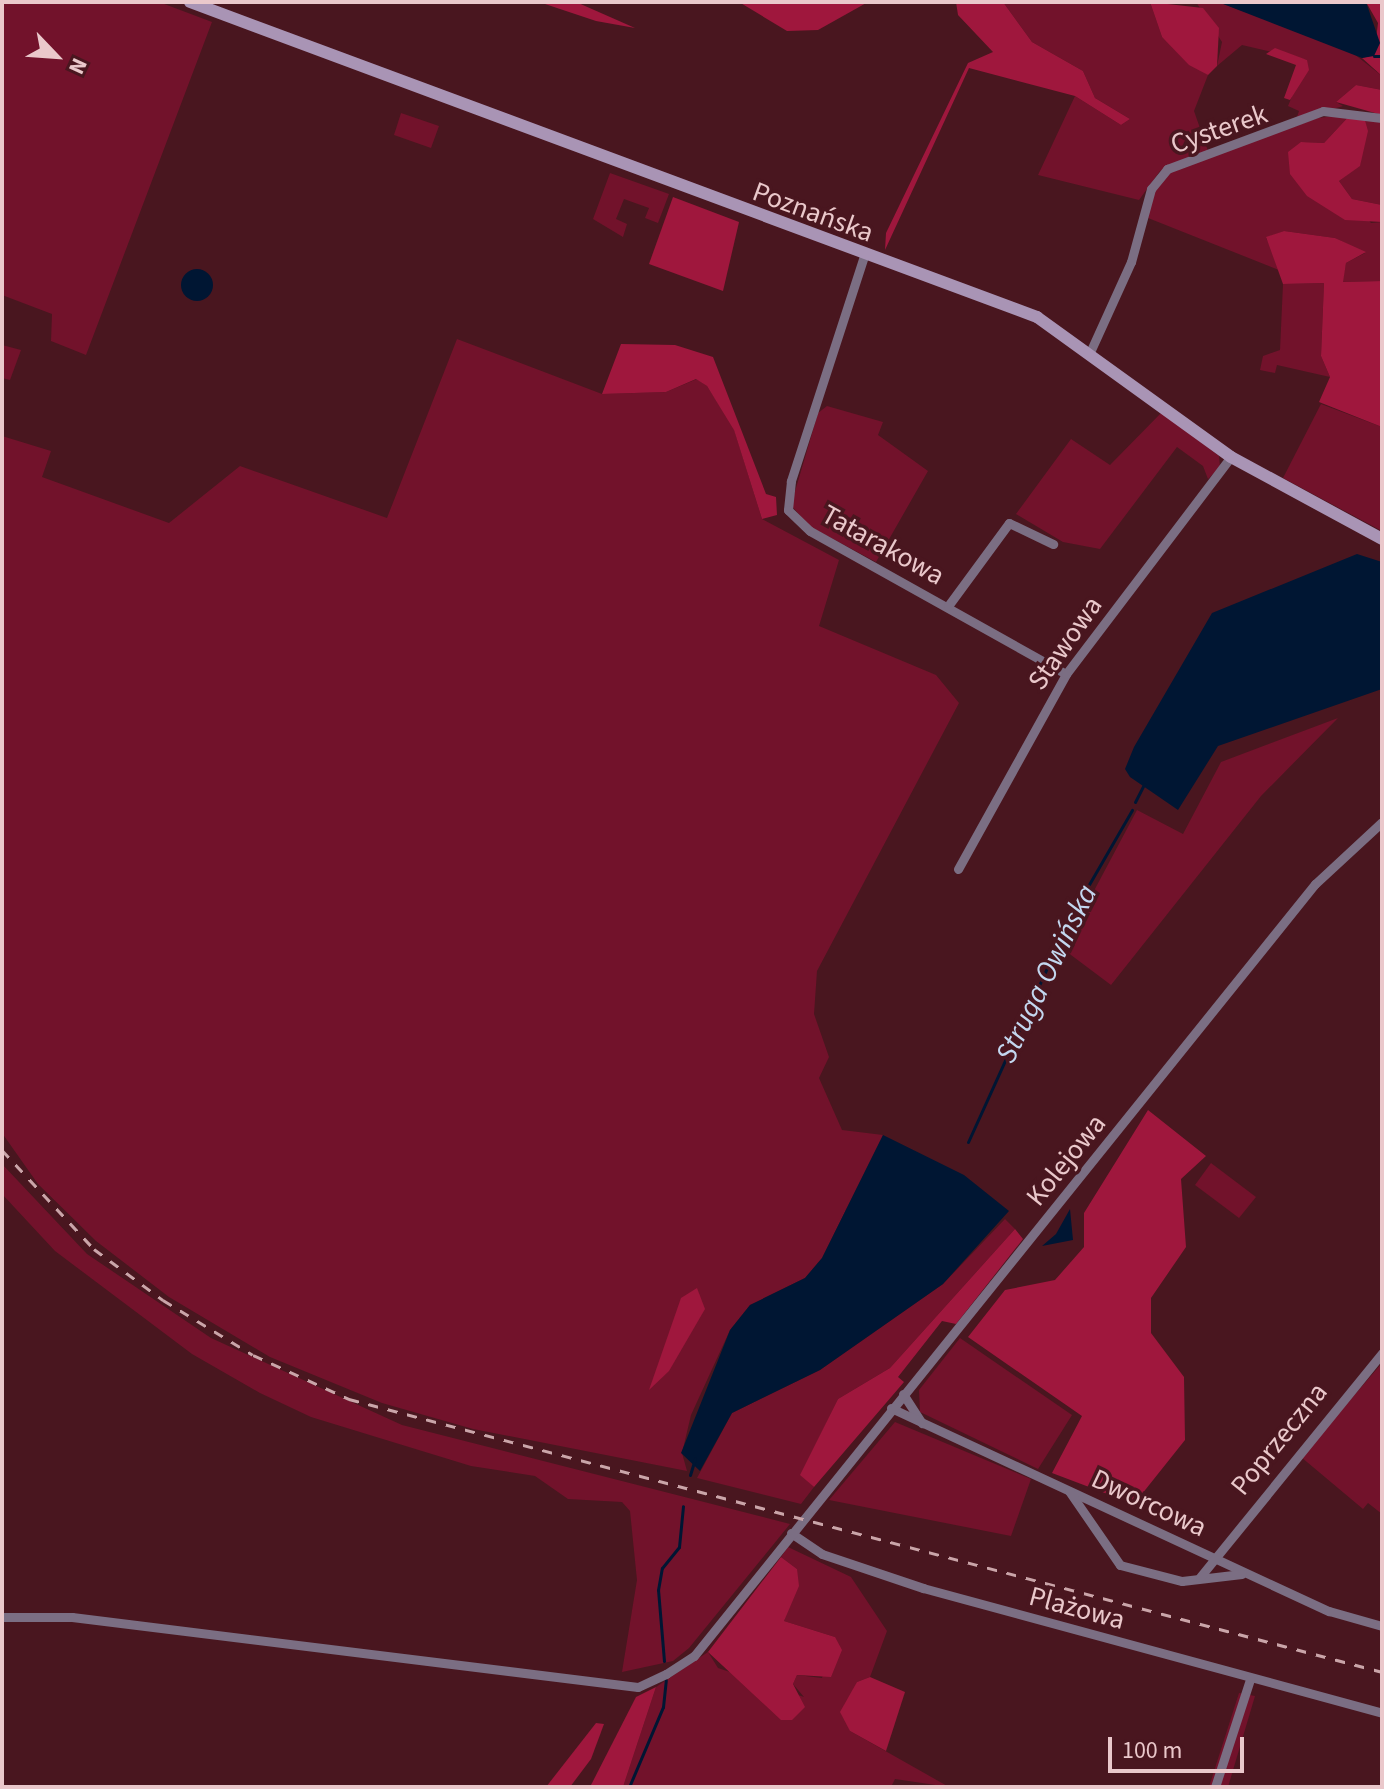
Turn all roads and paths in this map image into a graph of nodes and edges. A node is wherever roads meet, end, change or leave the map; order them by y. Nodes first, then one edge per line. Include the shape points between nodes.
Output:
1 (190, 2) edge
2 (1382, 118) edge
3 (864, 256) junction
4 (1091, 350) junction
5 (1231, 457) junction
6 (1382, 539) edge
7 (1053, 544) dead end
8 (948, 606) junction
9 (1066, 674) junction
10 (1382, 822) edge
11 (958, 869) dead end
12 (1382, 1353) edge
13 (903, 1394) junction
14 (891, 1408) junction
15 (925, 1425) junction
16 (1066, 1489) junction
17 (1097, 1503) junction
18 (1085, 1514) junction
19 (791, 1533) junction
20 (1198, 1550) junction
21 (1213, 1556) junction
22 (1250, 1575) junction
23 (1200, 1577) junction
24 (2, 1617) edge
25 (1382, 1626) edge
26 (1250, 1679) junction
27 (1382, 1713) edge
28 (1215, 1787) edge

1 - 3 main road, Poznańska
2 - 4 street, Cysterek via 1323,111 1167,169 1151,189 1131,262
3 - 4 main road, Poznańska via 1026,313
3 - 8 street, Tatarakowa via 787,504 802,527
4 - 5 main road, Poznańska
5 - 6 main road, Poznańska
5 - 9 street, Stawowa
7 - 8 street via 1009,523
8 - 9 street, Tatarakowa
9 - 11 street, Stawowa
10 - 13 street, Kolejowa via 1315,884
12 - 21 street, Poprzeczna
13 - 14 street, Kolejowa
13 - 15 street
14 - 15 street, Dworcowa
14 - 19 street, Kolejowa
15 - 16 street, Dworcowa
16 - 17 street, Dworcowa
16 - 18 street, Dworcowa
17 - 18 street
17 - 20 street, Dworcowa
18 - 23 street, Dworcowa via 1120,1565 1175,1580
19 - 24 street, Kolejowa via 694,1656 638,1687 72,1617
19 - 26 street, Plażowa via 813,1551 903,1582
20 - 21 street, Dworcowa
20 - 23 street
21 - 22 street, Dworcowa
21 - 23 street, Dworcowa
22 - 23 street, Dworcowa
22 - 25 street, Dworcowa
26 - 27 street, Plażowa
26 - 28 street

